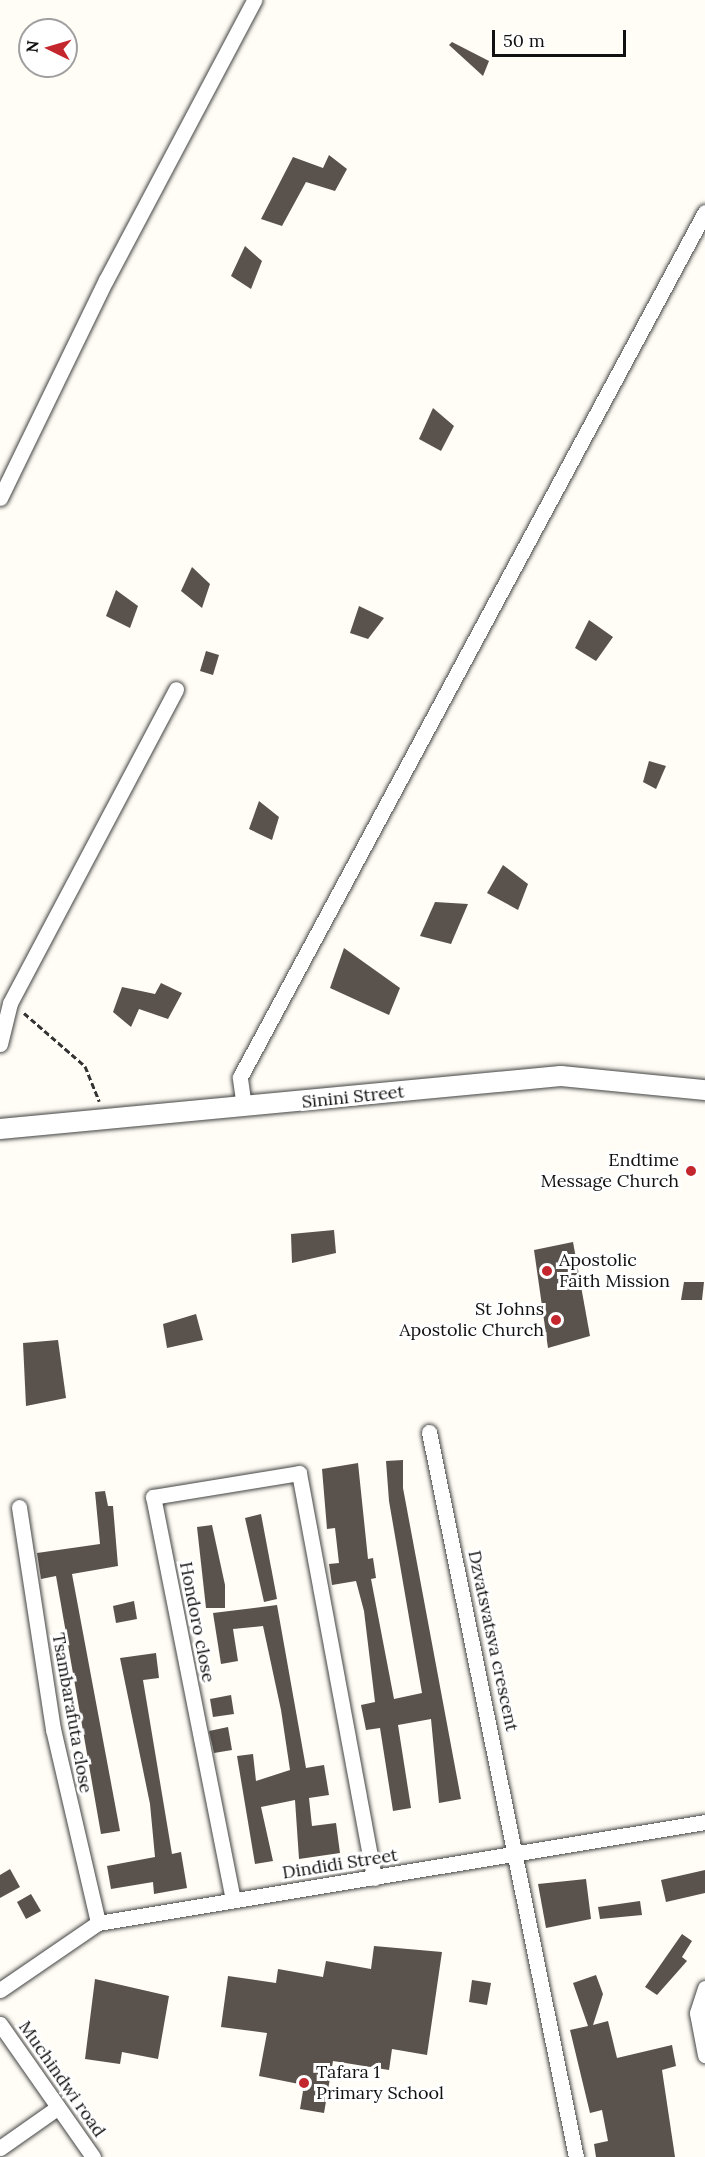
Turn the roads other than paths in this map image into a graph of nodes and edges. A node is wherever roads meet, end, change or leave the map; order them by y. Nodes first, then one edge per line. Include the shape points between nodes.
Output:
1 (254, 0) edge
2 (705, 213) edge
3 (0, 498) edge
4 (176, 689) dead end
5 (0, 1044) edge
6 (705, 1090) edge
7 (244, 1107) junction
8 (1, 1127) edge
9 (429, 1432) dead end
10 (19, 1507) dead end
11 (705, 1822) edge
12 (518, 1857) junction
13 (374, 1878) junction
14 (233, 1900) junction
15 (98, 1923) junction
16 (705, 1988) edge
17 (0, 1990) edge
18 (0, 2024) edge
19 (705, 2055) edge
20 (57, 2108) junction
21 (0, 2148) edge
22 (93, 2157) edge
23 (576, 2157) edge

1 - 3 street via 106,280
2 - 7 street via 240,1077
4 - 5 street via 10,1003
6 - 7 street, Sinini Street via 561,1076
7 - 8 street, Sinini Street via 107,1115
9 - 12 street, Dzvatsvatsva crescent
10 - 15 street, Tsambarafuta close via 53,1729
11 - 12 street, Dindidi Street
12 - 13 street, Dindidi Street
12 - 23 street, Dzvatsvatsva crescent
13 - 14 street, Dindidi Street
13 - 14 street, Hondoro close via 299,1473 153,1497
14 - 15 street, Dindidi Street
15 - 17 street, Dindidi Street
16 - 19 street via 697,2013
18 - 20 street, Muchindwi road
20 - 21 street
20 - 22 street, Muchindwi road

